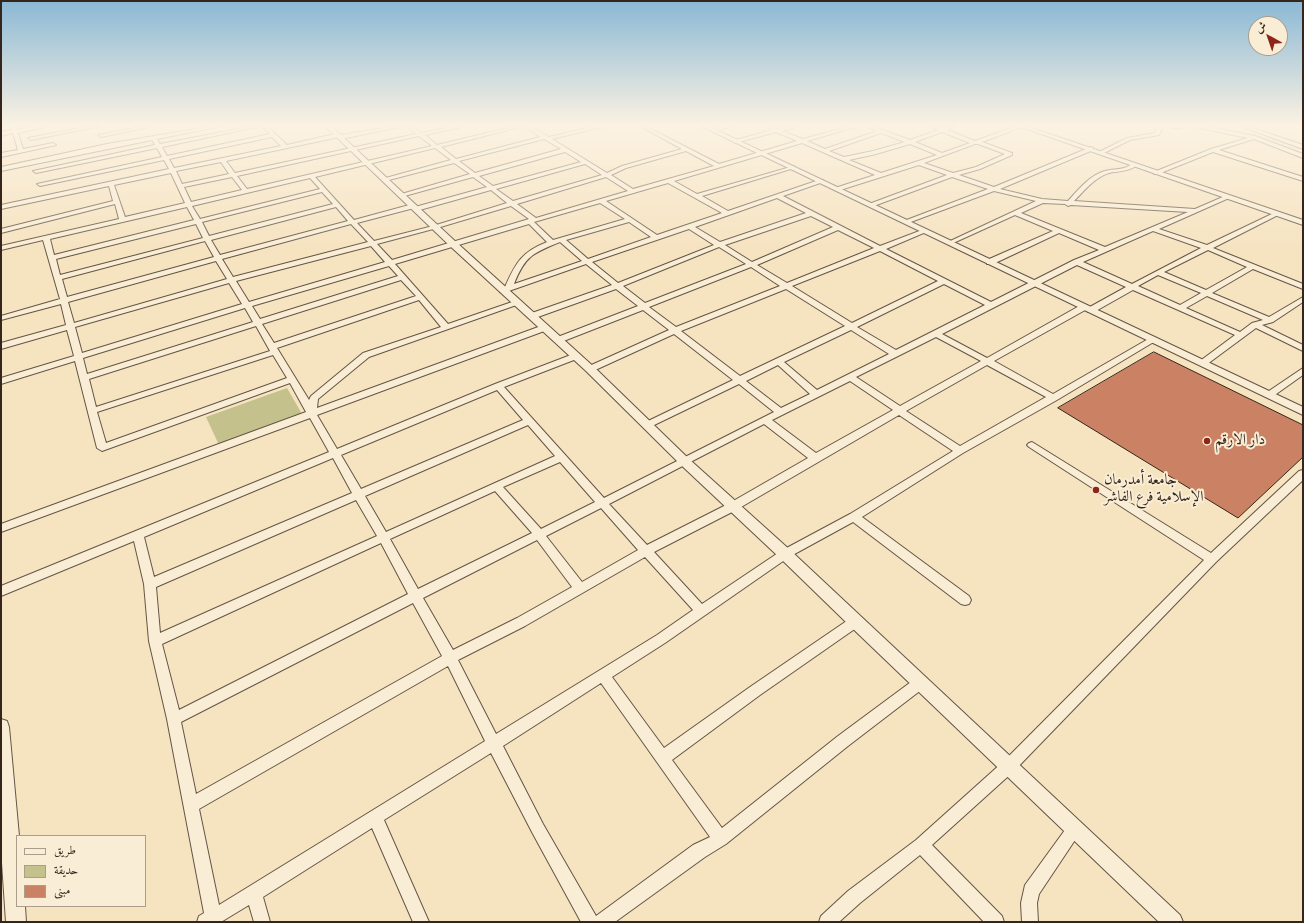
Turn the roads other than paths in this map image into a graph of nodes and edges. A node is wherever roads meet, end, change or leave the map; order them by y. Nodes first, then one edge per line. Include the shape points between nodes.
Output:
1 (44, 169) edge
2 (112, 169) edge
3 (183, 169) edge
4 (229, 169) edge
5 (256, 169) edge
6 (341, 169) edge
7 (374, 169) edge
8 (421, 169) edge
9 (466, 169) edge
10 (496, 169) edge
11 (561, 169) edge
12 (597, 169) edge
13 (620, 169) edge
14 (708, 169) edge
15 (785, 169) edge
16 (796, 169) edge
17 (866, 169) edge
18 (899, 169) edge
19 (935, 169) edge
20 (974, 169) edge
21 (1042, 169) edge
22 (1129, 169) edge
23 (1144, 169) edge
24 (1168, 169) edge
25 (1272, 169) edge
26 (36, 171) joint
27 (173, 171) junction
28 (233, 174) junction
29 (1156, 174) junction
30 (474, 175) junction
31 (607, 175) junction
32 (880, 175) junction
33 (951, 175) junction
34 (311, 176) junction
35 (385, 179) junction
36 (1303, 179) edge
37 (668, 180) junction
38 (821, 181) junction
39 (40, 184) junction
40 (111, 184) junction
41 (180, 186) junction
42 (492, 189) junction
43 (837, 189) junction
44 (994, 189) junction
45 (324, 190) junction
46 (632, 190) junction
47 (246, 192) junction
48 (401, 195) junction
49 (696, 196) junction
50 (778, 196) junction
51 (1227, 197) junction
52 (42, 199) junction
53 (600, 200) junction
54 (1042, 201) junction
55 (116, 202) junction
56 (512, 204) junction
57 (1068, 204) junction
58 (189, 205) junction
59 (336, 205) junction
60 (871, 205) junction
61 (1, 207) edge
62 (415, 208) junction
63 (1195, 210) junction
64 (727, 213) junction
65 (812, 213) junction
66 (1015, 213) junction
67 (1276, 214) junction
68 (123, 220) junction
69 (531, 220) junction
70 (630, 220) junction
71 (198, 221) junction
72 (906, 222) junction
73 (352, 223) junction
74 (1303, 223) edge
75 (688, 226) junction
76 (435, 227) junction
77 (839, 227) junction
78 (1153, 229) junction
79 (924, 230) junction
80 (1, 231) edge
81 (1059, 231) junction
82 (656, 237) junction
83 (46, 238) junction
84 (207, 238) junction
85 (561, 240) junction
86 (949, 242) junction
87 (371, 243) junction
88 (552, 243) junction
89 (453, 244) junction
90 (719, 245) junction
91 (1, 248) edge
92 (879, 248) junction
93 (1208, 248) junction
94 (1105, 250) junction
95 (52, 258) junction
96 (218, 258) junction
97 (586, 261) junction
98 (990, 262) junction
99 (1077, 262) junction
100 (389, 263) junction
101 (753, 264) junction
102 (1253, 266) junction
103 (1158, 272) junction
104 (402, 277) junction
105 (58, 278) junction
106 (231, 280) junction
107 (943, 282) junction
108 (1036, 284) junction
109 (617, 286) junction
110 (786, 286) junction
111 (1131, 286) junction
112 (1303, 287) edge
113 (506, 288) junction
114 (1207, 292) junction
115 (421, 297) junction
116 (1303, 299) edge
117 (64, 301) junction
118 (518, 303) junction
119 (248, 305) junction
120 (645, 306) junction
121 (992, 306) junction
122 (1088, 308) junction
123 (1180, 308) junction
124 (532, 316) junction
125 (1, 318) edge
126 (1270, 320) junction
127 (257, 322) junction
128 (1255, 325) junction
129 (70, 326) junction
130 (446, 327) junction
131 (851, 327) junction
132 (544, 328) junction
133 (674, 331) junction
134 (937, 334) junction
135 (1240, 335) junction
136 (558, 340) junction
137 (1153, 340) junction
138 (1, 346) edge
139 (1303, 348) edge
140 (274, 349) junction
141 (896, 354) junction
142 (576, 356) junction
143 (77, 357) junction
144 (987, 361) junction
145 (779, 362) junction
146 (1203, 363) junction
147 (590, 369) junction
148 (1303, 371) edge
149 (850, 377) junction
150 (83, 378) junction
151 (292, 379) junction
152 (739, 380) junction
153 (1, 381) edge
154 (498, 386) junction
155 (816, 394) junction
156 (1270, 395) junction
157 (1054, 398) junction
158 (899, 410) junction
159 (92, 411) junction
160 (1303, 411) edge
161 (780, 412) junction
162 (312, 414) junction
163 (765, 420) junction
164 (529, 421) junction
165 (647, 425) junction
166 (1032, 445) dead end
167 (960, 451) junction
168 (335, 454) junction
169 (561, 457) junction
170 (815, 458) junction
171 (685, 462) junction
172 (1303, 474) edge
173 (496, 486) junction
174 (358, 494) junction
175 (602, 503) junction
176 (732, 507) junction
177 (854, 518) junction
178 (1, 528) edge
179 (539, 534) junction
180 (138, 535) junction
181 (384, 538) junction
182 (646, 551) junction
183 (785, 554) junction
184 (1212, 559) junction
185 (150, 584) junction
186 (580, 588) junction
187 (1, 591) edge
188 (415, 596) junction
189 (965, 600) dead end
190 (701, 611) junction
191 (855, 622) junction
192 (155, 641) junction
193 (450, 658) junction
194 (603, 675) junction
195 (920, 683) junction
196 (174, 720) junction
197 (1, 727) edge
198 (494, 744) junction
199 (663, 758) junction
200 (1009, 766) junction
201 (191, 805) junction
202 (375, 818) junction
203 (1075, 828) junction
204 (721, 839) junction
205 (921, 845) junction
206 (254, 893) junction
207 (209, 919) edge
208 (16, 922) edge
209 (262, 922) edge
210 (421, 922) edge
211 (590, 922) edge
212 (601, 922) edge
213 (827, 922) edge
214 (996, 922) edge
215 (1030, 922) edge
216 (1173, 922) edge

1 - 26 street
2 - 39 street
3 - 27 street
4 - 28 street
5 - 28 street
6 - 34 street
7 - 35 street
8 - 35 street
9 - 30 street
10 - 30 street
11 - 42 street
12 - 31 street
13 - 31 street
14 - 37 street
15 - 49 street
16 - 38 street
17 - 32 street
18 - 32 street
19 - 33 street
20 - 33 street
21 - 44 street
22 - 57 street via 1100,175
23 - 29 street
24 - 29 street
25 - 36 street
26 - 39 street
27 - 40 street
27 - 41 street
28 - 41 street
28 - 47 street
29 - 51 street
30 - 42 street
30 - 48 street
31 - 46 street
31 - 56 street
32 - 43 street
33 - 44 street
33 - 60 street
34 - 45 street
34 - 47 street
35 - 48 street
37 - 46 street
37 - 49 street
38 - 43 street
38 - 50 street
39 - 52 street
40 - 52 street
40 - 55 street
41 - 58 street
42 - 56 street
42 - 62 street
43 - 60 street
44 - 54 street
44 - 72 street
45 - 59 street
45 - 71 street
46 - 53 street
47 - 58 street
48 - 62 street
49 - 64 street
50 - 64 street
50 - 65 street
51 - 63 street
51 - 67 street
52 - 61 street
53 - 69 street
53 - 70 street
54 - 57 street
54 - 66 street
55 - 68 street
55 - 80 street
56 - 69 street
56 - 76 street
57 - 63 street
58 - 68 street
58 - 71 street
59 - 73 street
59 - 84 street
60 - 72 street
62 - 73 street
62 - 76 street
63 - 78 street
64 - 75 street
65 - 77 street
65 - 90 street
66 - 81 street
66 - 86 street
67 - 74 street
67 - 93 street
68 - 83 street
69 - 88 street
69 - 89 street
70 - 82 street
70 - 85 street
71 - 84 street
71 - 95 street
72 - 79 street
73 - 87 street
73 - 96 street
75 - 82 street
75 - 90 street
76 - 87 street
76 - 89 street
77 - 92 street
77 - 101 street
78 - 93 street
78 - 94 street
79 - 86 street
79 - 92 street
81 - 94 street
81 - 98 street
82 - 97 street
83 - 91 street
83 - 95 street
84 - 96 street
84 - 105 street
85 - 88 street
85 - 97 street
86 - 98 street
87 - 100 street
87 - 106 street
88 - 113 street via 534,251 522,261
89 - 100 street
89 - 113 street
90 - 101 street
90 - 109 street
92 - 107 street
92 - 110 street
93 - 102 street
93 - 103 street
94 - 99 street
95 - 105 street
96 - 106 street
96 - 117 street
97 - 109 street
97 - 113 street
98 - 108 street
99 - 108 street
99 - 111 street
100 - 104 street
100 - 119 street
101 - 110 street
101 - 120 street
102 - 112 street
102 - 114 street
103 - 111 street
103 - 114 street
104 - 115 street
104 - 127 street
105 - 117 street
106 - 119 street
106 - 129 street
107 - 121 street
107 - 131 street
108 - 121 street
108 - 122 street
109 - 120 street
109 - 124 street
110 - 131 street
110 - 133 street
111 - 122 street
111 - 123 street
113 - 118 street
114 - 123 street
114 - 126 street
115 - 130 street
115 - 140 street
116 - 126 street
117 - 125 street
117 - 129 street
118 - 124 street
118 - 130 street
119 - 127 street
119 - 143 street
120 - 133 street
120 - 136 street
121 - 134 street
122 - 137 street
122 - 144 street
123 - 135 street
124 - 132 street
126 - 128 street
127 - 140 street
127 - 150 street
128 - 135 street
128 - 139 street
129 - 138 street
129 - 143 street
130 - 162 street via 366,355 314,398
131 - 141 street
131 - 145 street
132 - 136 street
132 - 162 street
133 - 147 street
133 - 152 street
134 - 141 street
134 - 144 street
135 - 146 street
136 - 142 street
137 - 146 street
137 - 157 street
140 - 151 street
140 - 159 street
141 - 149 street
142 - 147 street
142 - 154 street
143 - 150 street
143 - 153 street
144 - 157 street
144 - 158 street
145 - 152 street
145 - 155 street
146 - 156 street
147 - 165 street
148 - 156 street
149 - 155 street
149 - 158 street
150 - 159 street
151 - 159 street via 102,448
151 - 162 street
152 - 161 street
152 - 165 street
154 - 164 street
154 - 168 street
155 - 161 street
156 - 160 street
157 - 167 street
158 - 167 street
158 - 170 street
161 - 163 street
162 - 168 street
162 - 178 street
163 - 170 street
163 - 171 street
164 - 169 street
164 - 174 street
165 - 171 street
166 - 184 street
167 - 177 street
168 - 174 street
168 - 180 street
169 - 173 street
169 - 175 street
170 - 176 street
171 - 175 street
171 - 176 street
172 - 184 street
173 - 179 street
173 - 181 street
174 - 181 street
174 - 185 street
175 - 179 street
175 - 182 street
176 - 182 street
176 - 183 street
177 - 183 street
177 - 189 street
179 - 186 street
179 - 188 street
180 - 185 street
180 - 187 street
181 - 188 street
181 - 192 street
182 - 186 street
182 - 190 street
183 - 190 street
183 - 191 street
184 - 200 street
185 - 192 street
186 - 193 street
188 - 193 street
188 - 196 street
190 - 194 street via 662,639
191 - 195 street
191 - 199 street
192 - 196 street
193 - 198 street
193 - 201 street
194 - 198 street
194 - 199 street
195 - 200 street
195 - 204 street
196 - 201 street
197 - 208 street
198 - 202 street
198 - 211 street
199 - 204 street
200 - 203 street
200 - 205 street
201 - 207 street
202 - 206 street
202 - 210 street
203 - 215 street via 1031,891
203 - 216 street
204 - 212 street via 699,851
205 - 213 street via 854,897
205 - 214 street
206 - 207 street
206 - 209 street

